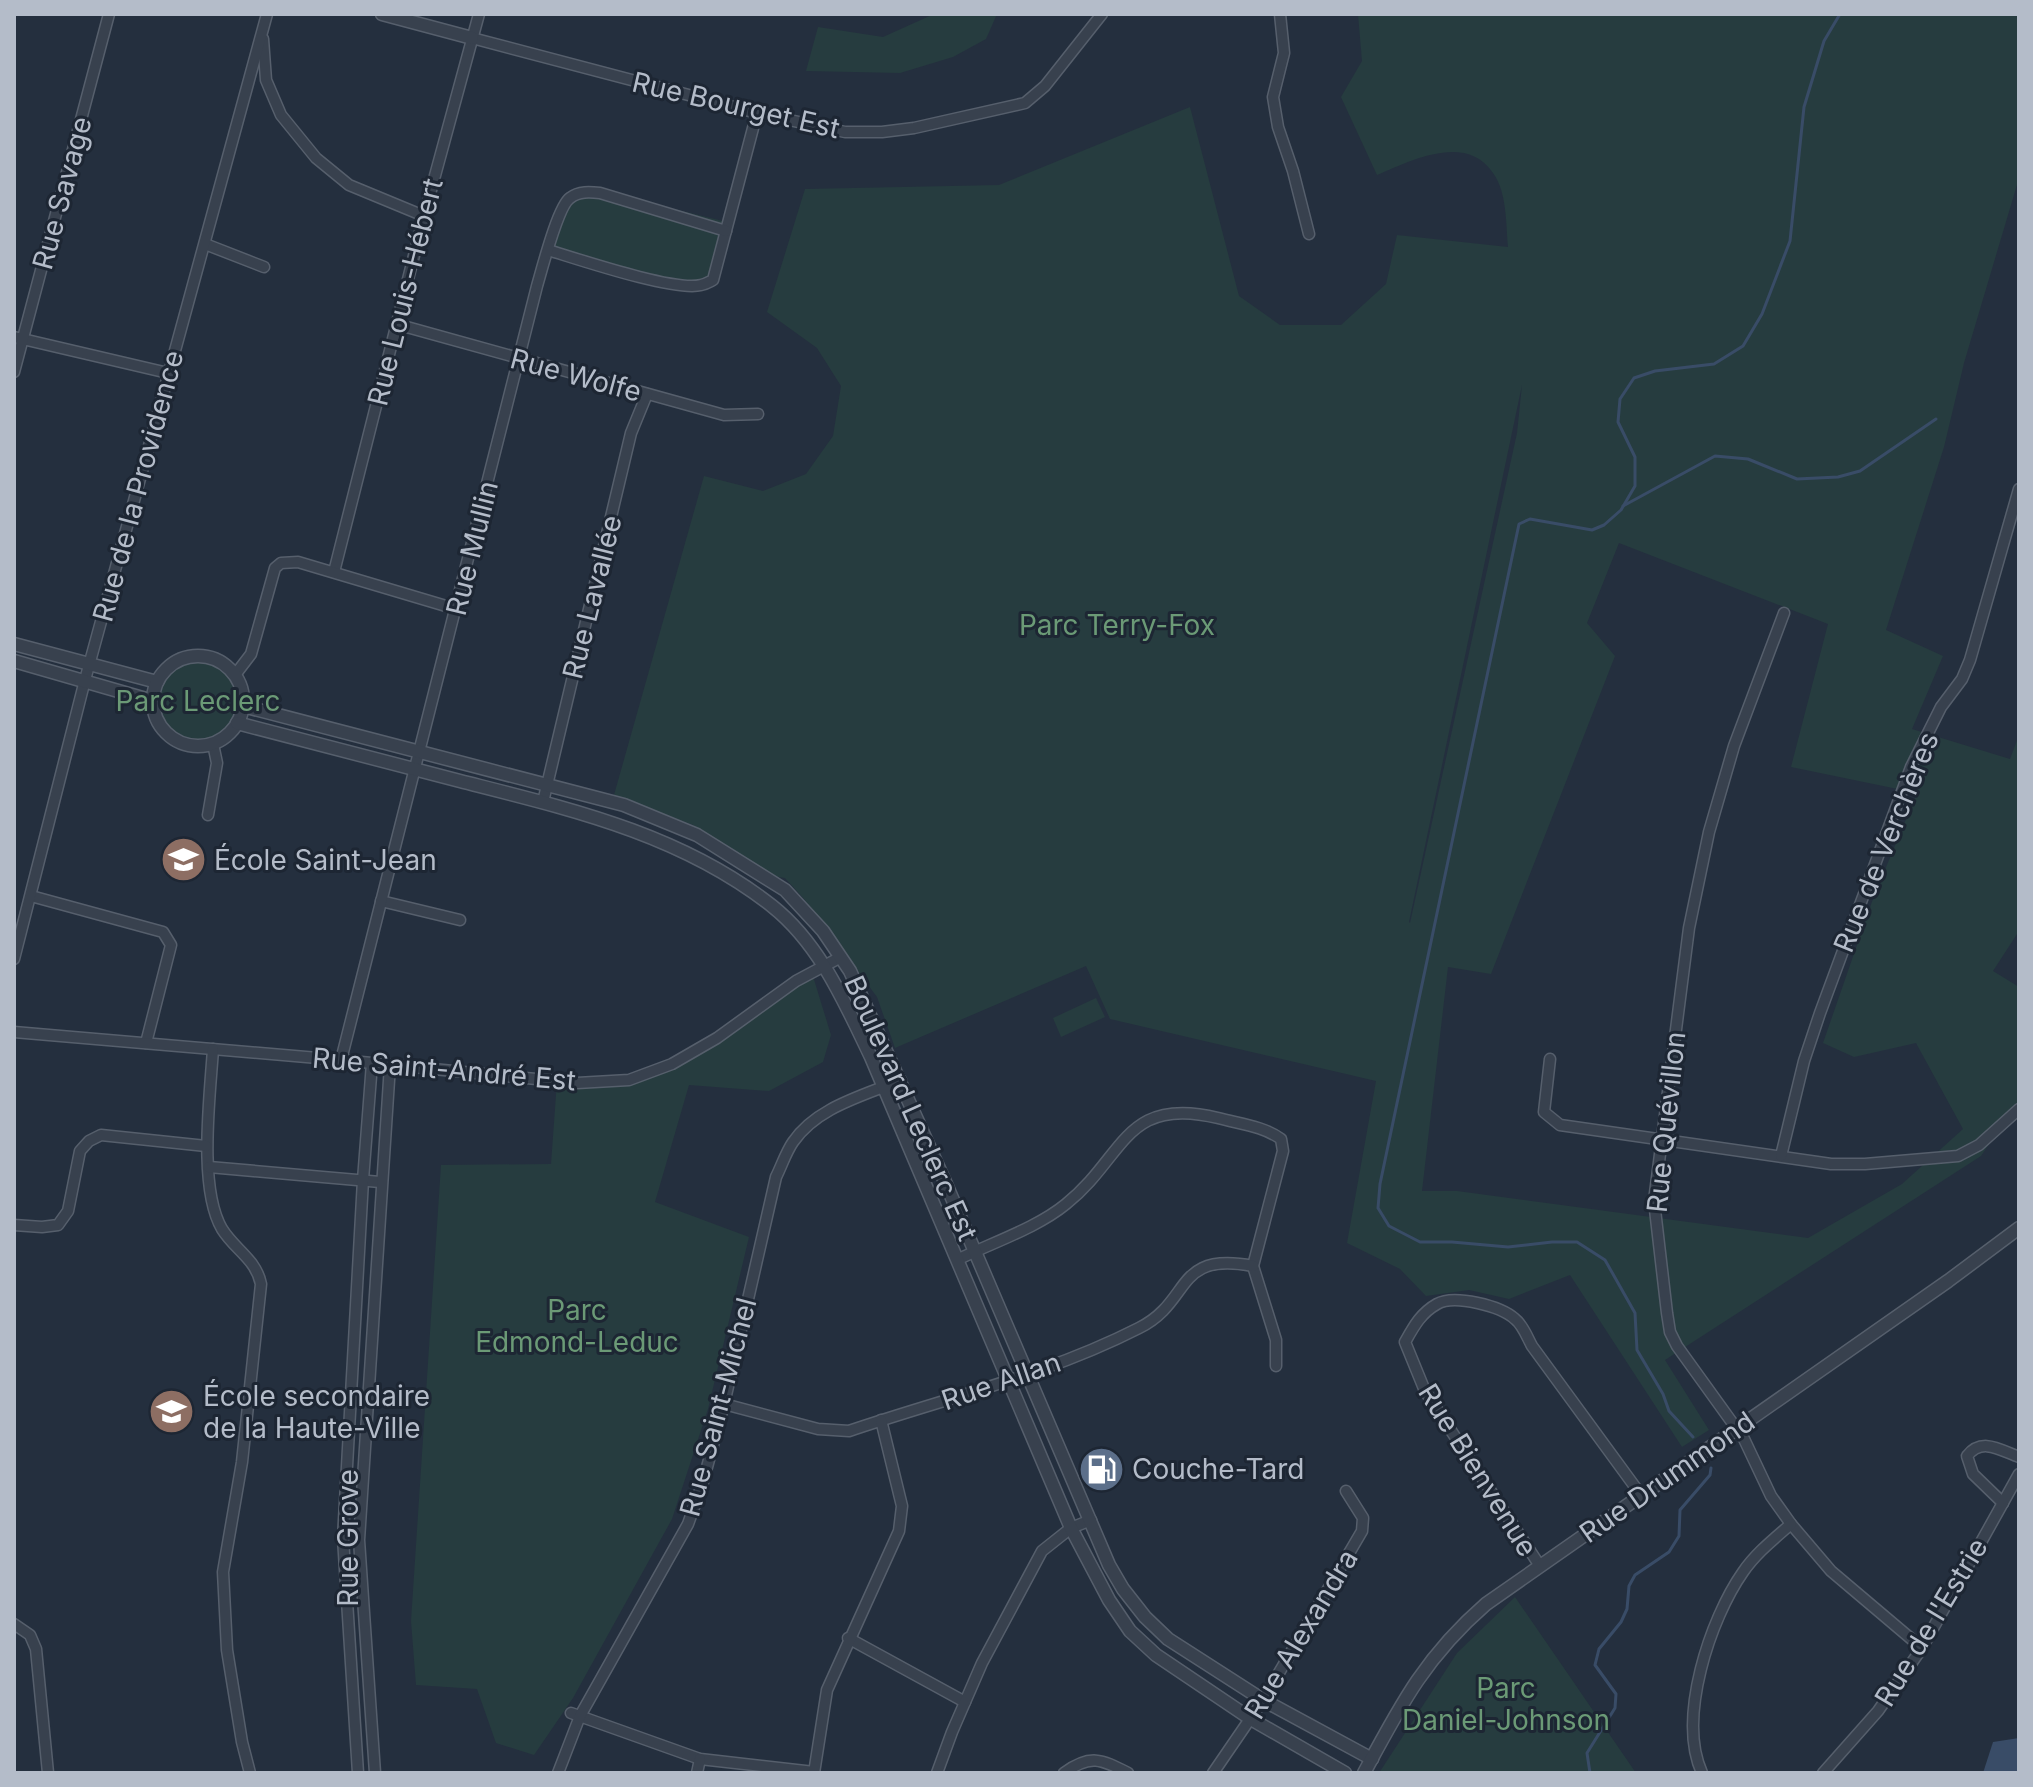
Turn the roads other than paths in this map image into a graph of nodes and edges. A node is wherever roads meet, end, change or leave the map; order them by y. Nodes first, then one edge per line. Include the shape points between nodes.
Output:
1 (109, 14) edge
2 (267, 14) edge
3 (382, 14) edge
4 (479, 14) edge
5 (1102, 14) edge
6 (1280, 14) edge
7 (263, 30) junction
8 (472, 38) junction
9 (757, 113) junction
10 (424, 216) junction
11 (726, 231) junction
12 (1309, 234) dead end
13 (205, 244) junction
14 (548, 250) junction
15 (264, 267) dead end
16 (396, 324) junction
17 (18, 338) edge
18 (520, 360) junction
19 (14, 372) edge
20 (168, 373) junction
21 (647, 394) junction
22 (758, 414) dead end
23 (2019, 489) edge
24 (334, 572) junction
25 (456, 609) junction
26 (1784, 613) dead end
27 (14, 644) edge
28 (14, 661) edge
29 (90, 665) junction
30 (235, 675) junction
31 (85, 680) junction
32 (157, 682) junction
33 (153, 701) junction
34 (243, 706) junction
35 (237, 723) junction
36 (213, 744) junction
37 (419, 752) junction
38 (415, 769) junction
39 (547, 784) junction
40 (543, 802) junction
41 (624, 805) junction
42 (208, 815) dead end
43 (622, 824) junction
44 (31, 896) junction
45 (381, 901) junction
46 (460, 920) dead end
47 (841, 957) junction
48 (14, 959) edge
49 (823, 966) junction
50 (14, 1032) edge
51 (146, 1043) junction
52 (213, 1049) junction
53 (1550, 1059) dead end
54 (341, 1060) junction
55 (372, 1063) junction
56 (390, 1065) junction
57 (901, 1080) junction
58 (885, 1086) junction
59 (2019, 1109) edge
60 (1662, 1140) junction
61 (206, 1146) junction
62 (1781, 1156) junction
63 (209, 1167) junction
64 (363, 1180) junction
65 (380, 1182) junction
66 (14, 1225) edge
67 (2019, 1228) edge
68 (975, 1251) junction
69 (957, 1260) junction
70 (1253, 1266) junction
71 (1276, 1366) dead end
72 (1027, 1376) junction
73 (1007, 1381) junction
74 (724, 1404) junction
75 (881, 1420) junction
76 (1736, 1428) junction
77 (2019, 1457) edge
78 (2019, 1474) edge
79 (1346, 1491) dead end
80 (1641, 1495) junction
81 (2003, 1503) junction
82 (1091, 1520) junction
83 (1791, 1524) junction
84 (1071, 1528) junction
85 (1540, 1566) junction
86 (14, 1624) edge
87 (848, 1638) junction
88 (1922, 1648) junction
89 (1263, 1700) junction
90 (965, 1702) junction
91 (575, 1714) junction
92 (1251, 1719) junction
93 (700, 1759) junction
94 (1372, 1759) junction
95 (48, 1773) edge
96 (250, 1773) edge
97 (358, 1773) edge
98 (375, 1773) edge
99 (558, 1773) edge
100 (697, 1773) edge
101 (814, 1773) edge
102 (937, 1773) edge
103 (1064, 1773) edge
104 (1128, 1773) edge
105 (1213, 1773) edge
106 (1345, 1773) edge
107 (1364, 1773) edge
108 (1702, 1773) edge
109 (1823, 1773) edge

1 - 17 street, Rue Savage
2 - 7 street, Rue de la Providence
3 - 8 street, Rue Bourget Est
4 - 8 street, Rue Louis-Hébert
5 - 9 street, Rue Bourget Est via 1045,86 1025,103 882,132 845,132
6 - 12 street via 1284,53 1273,97
7 - 10 street via 266,80 281,115 316,158 349,185
7 - 13 street, Rue de la Providence
8 - 9 street, Rue Bourget Est
8 - 10 street, Rue Louis-Hébert
9 - 11 street
10 - 16 street, Rue Louis-Hébert
11 - 14 street, Rue Mullin via 584,192 565,202
11 - 14 street via 713,280 700,286 634,275
13 - 15 street
13 - 20 street, Rue de la Providence
14 - 18 street, Rue Mullin
16 - 18 street, Rue Wolfe
16 - 24 street, Rue Louis-Hébert
17 - 19 street, Rue Savage
17 - 20 street
18 - 21 street, Rue Wolfe
18 - 25 street, Rue Mullin
20 - 29 street, Rue de la Providence
21 - 22 street, Rue Wolfe via 724,415
21 - 39 street, Rue Lavallée via 631,433
23 - 62 street, Rue de Verchères via 1970,660 1911,767 1825,998
24 - 25 street
24 - 30 street via 298,562 275,568 251,654
25 - 37 street, Rue Mullin
26 - 60 street, Rue Quévillon via 1734,746 1709,832 1689,928
27 - 29 street
28 - 31 street
29 - 31 street, Rue de la Providence
29 - 32 street
30 - 32 street via 200,656 179,660
30 - 34 street
31 - 33 street
31 - 44 street, Rue de la Providence
32 - 33 street
33 - 36 street via 159,724 175,740
34 - 35 street
34 - 37 street, Boulevard Leclerc Est
35 - 36 street
35 - 38 street, Boulevard Leclerc Est
36 - 42 street via 217,763
37 - 38 street, Rue Mullin
37 - 39 street, Boulevard Leclerc Est
38 - 40 street, Boulevard Leclerc Est
38 - 45 street, Rue Mullin
39 - 40 street, Rue Lavallée
39 - 41 street, Boulevard Leclerc Est
40 - 43 street, Boulevard Leclerc Est
41 - 43 street
41 - 47 street, Boulevard Leclerc Est via 697,835 785,890
43 - 49 street, Boulevard Leclerc Est via 692,854 773,907
44 - 48 street, Rue de la Providence
44 - 51 street via 163,932 171,945
45 - 46 street
45 - 54 street, Rue Mullin
47 - 49 street, Rue Saint-André Est
47 - 57 street, Boulevard Leclerc Est
49 - 56 street, Rue Saint-André Est via 717,1038 672,1064 629,1080 577,1083
49 - 58 street, Boulevard Leclerc Est
50 - 51 street, Rue Saint-André Est
51 - 52 street, Rue Saint-André Est
52 - 54 street, Rue Saint-André Est
52 - 61 street
53 - 60 street via 1544,1112 1560,1125
54 - 55 street, Rue Saint-André Est
55 - 56 street, Rue Saint-André Est
55 - 64 street, Rue Grove
56 - 65 street, Rue Grove
57 - 58 street, Rue Saint-Michel
57 - 68 street, Boulevard Leclerc Est
58 - 69 street, Boulevard Leclerc Est
58 - 74 street, Rue Saint-Michel via 831,1109 792,1143 776,1177
59 - 62 street via 1979,1145 1958,1156 1865,1164
60 - 62 street
60 - 76 street, Rue Quévillon via 1654,1201 1670,1332
61 - 63 street
61 - 66 street via 101,1135 80,1151 71,1202 58,1225
63 - 64 street
63 - 96 street via 214,1208 223,1229 258,1270 261,1284 242,1462 223,1572 227,1650
64 - 65 street
64 - 97 street, Rue Grove via 343,1538
65 - 98 street, Rue Grove via 359,1540
67 - 76 street, Rue Drummond
68 - 69 street
68 - 70 street via 1066,1204 1132,1130 1156,1116 1192,1112 1269,1131 1281,1139 1283,1151
68 - 72 street, Boulevard Leclerc Est
69 - 73 street, Boulevard Leclerc Est
70 - 71 street via 1276,1340
70 - 72 street, Rue Allan via 1227,1261 1207,1265 1191,1275 1162,1313 1141,1327
72 - 73 street, Rue Allan
72 - 82 street, Boulevard Leclerc Est
73 - 75 street, Rue Allan
73 - 84 street, Boulevard Leclerc Est
74 - 75 street, Rue Allan via 832,1432
74 - 91 street, Rue Saint-Michel via 688,1524
75 - 87 street via 902,1506 899,1531
76 - 80 street, Rue Drummond
76 - 83 street, Rue Quévillon
77 - 81 street via 1985,1445 1967,1456 1973,1474
78 - 81 street, Rue de l'Estrie
79 - 89 street, Rue Alexandra via 1363,1518 1362,1531
80 - 85 street, Rue Drummond
80 - 85 street, Rue Bienvenue via 1518,1320 1499,1308 1439,1302 1418,1318 1405,1342 1425,1391
81 - 88 street, Rue de l'Estrie
82 - 84 street
82 - 89 street, Boulevard Leclerc Est via 1109,1565 1145,1617 1168,1639
83 - 88 street, Rue Quévillon via 1831,1571
83 - 108 street via 1742,1573 1712,1629 1695,1706 1693,1737
84 - 90 street via 1042,1551
84 - 92 street, Boulevard Leclerc Est via 1130,1631 1156,1655
85 - 94 street, Rue Drummond via 1486,1604 1428,1662
86 - 95 street via 30,1635 36,1649
87 - 90 street
87 - 101 street via 827,1690
88 - 109 street, Rue de l'Estrie via 1878,1711
89 - 92 street, Rue Alexandra
89 - 94 street, Boulevard Leclerc Est
90 - 102 street
91 - 93 street
91 - 99 street, Rue Saint-Michel
92 - 105 street, Rue Alexandra
92 - 106 street, Boulevard Leclerc Est
93 - 100 street
93 - 101 street
94 - 107 street, Rue Drummond
103 - 104 street via 1082,1761 1107,1762

